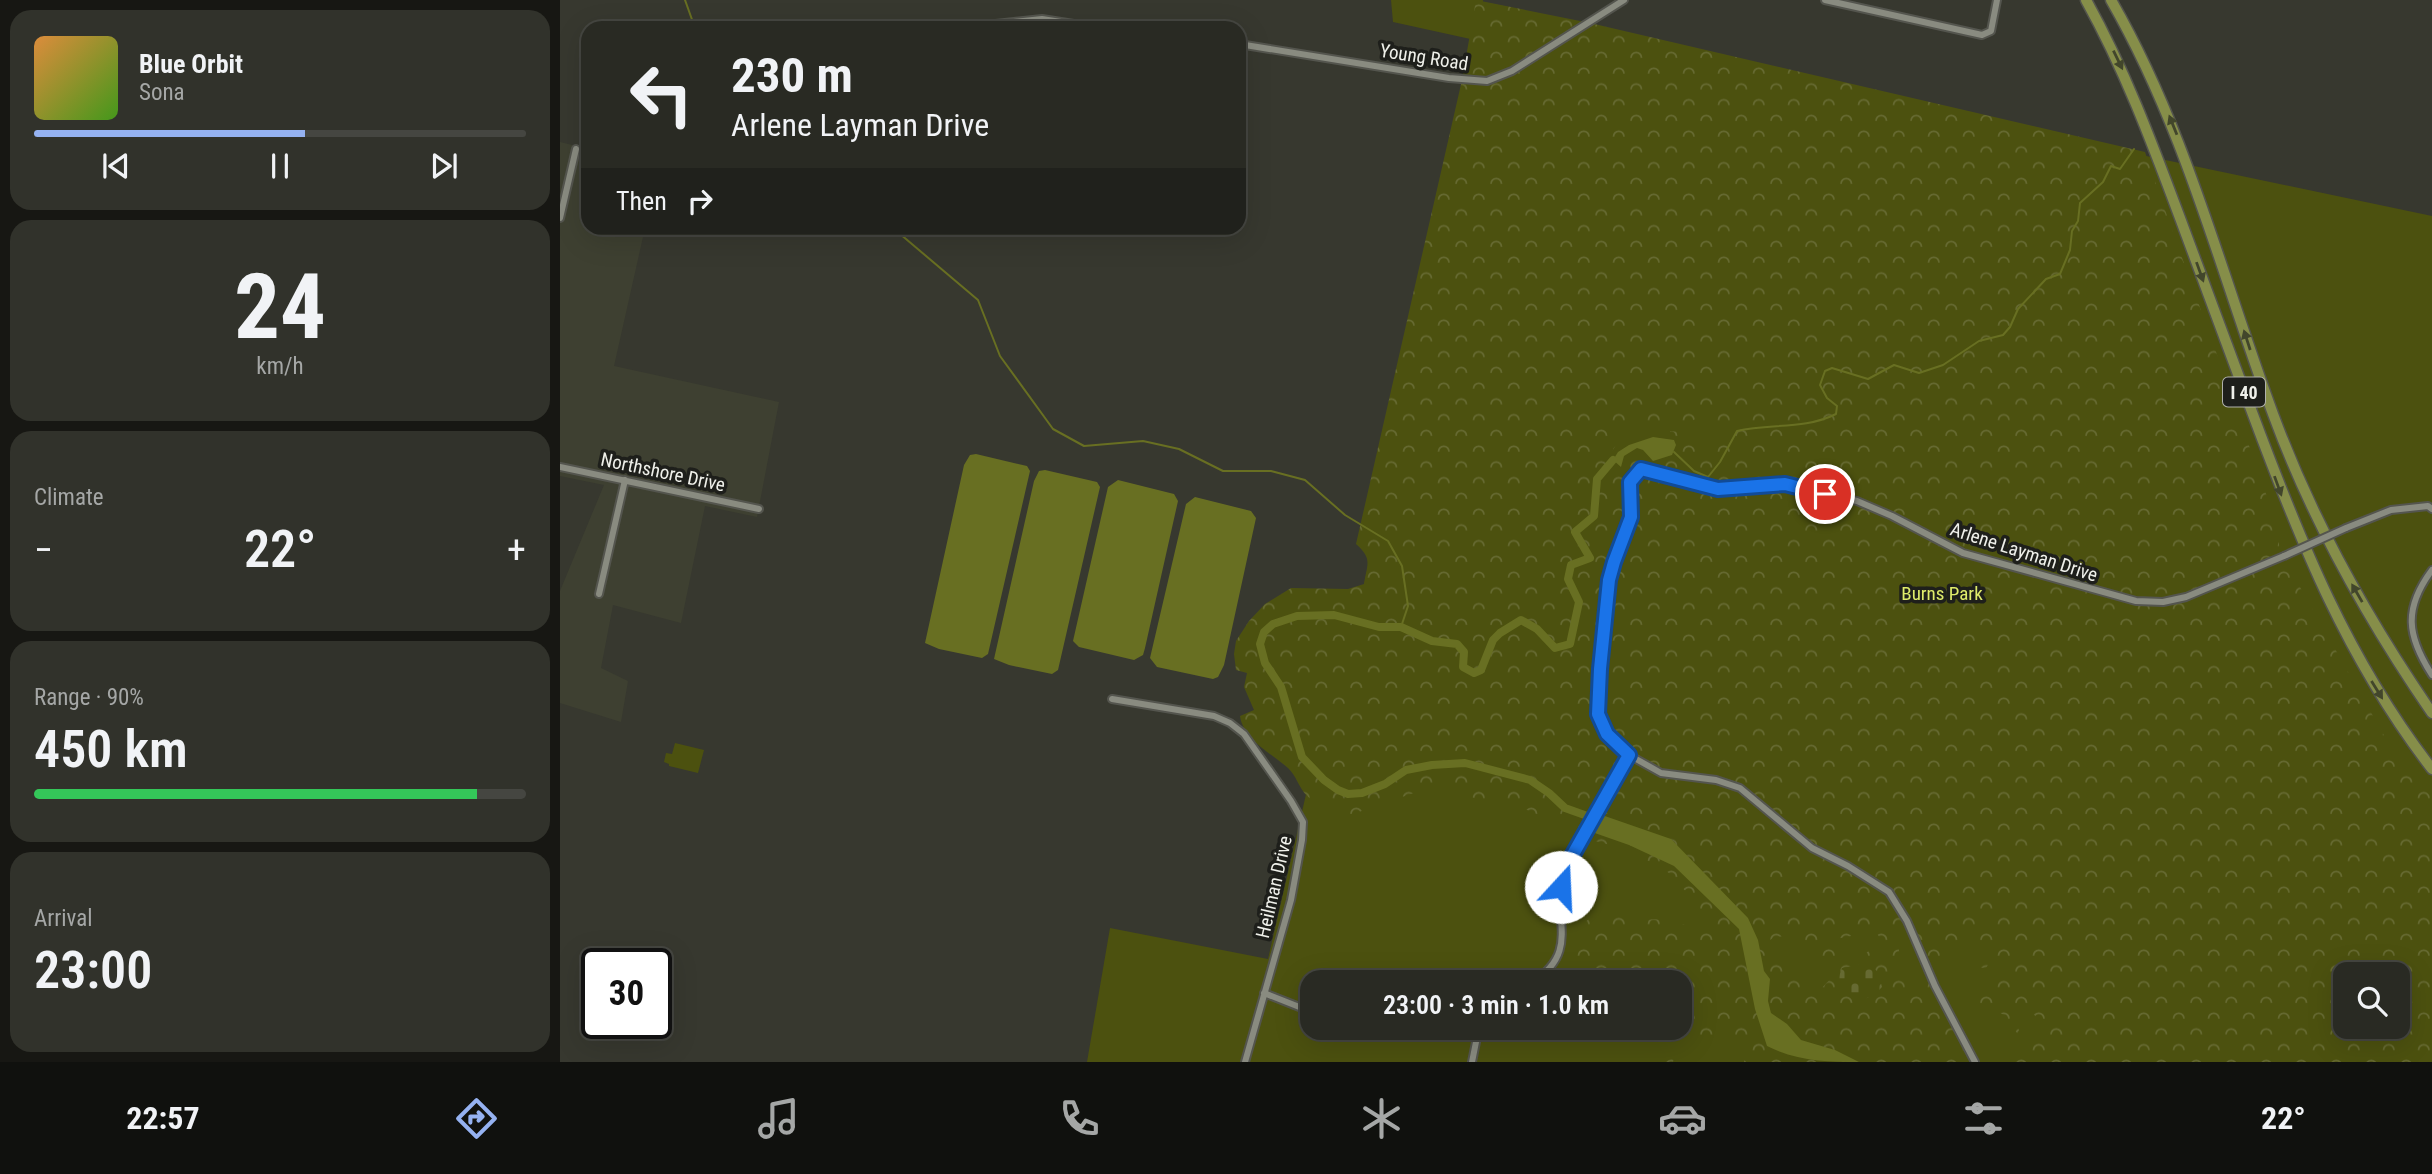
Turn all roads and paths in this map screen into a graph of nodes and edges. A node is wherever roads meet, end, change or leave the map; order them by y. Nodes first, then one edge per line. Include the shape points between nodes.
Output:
1 (1625, 0) edge
2 (1825, 0) edge
3 (1997, 0) edge
4 (2086, 0) edge
5 (2111, 0) edge
6 (1024, 21) edge
7 (1055, 21) edge
8 (1246, 45) edge
9 (576, 149) dead end
10 (560, 218) edge
11 (560, 467) edge
12 (625, 480) junction
13 (2431, 507) edge
14 (759, 509) dead end
15 (2432, 570) edge
16 (599, 594) dead end
17 (2432, 675) edge
18 (1112, 699) dead end
19 (2432, 713) edge
20 (1629, 755) junction
21 (2432, 769) edge
22 (1548, 970) edge
23 (1264, 993) junction
24 (1300, 1007) edge
25 (1476, 1040) edge
26 (1245, 1062) edge
27 (1472, 1062) edge
28 (1975, 1062) edge

1 - 8 street, Young Road via 1512,71 1486,80
2 - 3 street via 1980,34 1991,31
4 -> 21 highway, I 40 via 2148,132 2309,562 2347,639
19 -> 5 highway, I 40 via 2363,604 2311,502 2274,417 2172,123
6 - 7 street
9 - 10 street
11 - 12 street, Northshore Drive
12 - 14 street, Northshore Drive
12 - 16 street
13 - 20 street, Arlene Layman Drive, bridge via 2391,510 2186,597 2156,603 1963,553 1857,501 1785,484 1718,489 1641,469 1630,482 1631,517 1609,580 1598,701 1603,728
15 - 17 street via 2416,597 2411,621 2416,647
18 - 23 street, Heilman Drive via 1230,723 1244,734 1299,814 1304,829 1291,900
20 - 22 street via 1567,865 1562,880 1563,932 1558,956
20 - 28 street, Arlene Layman Drive via 1661,773 1710,778 1740,788 1812,849 1889,892
23 - 24 street
23 - 26 street, Heilman Drive
25 - 27 street

